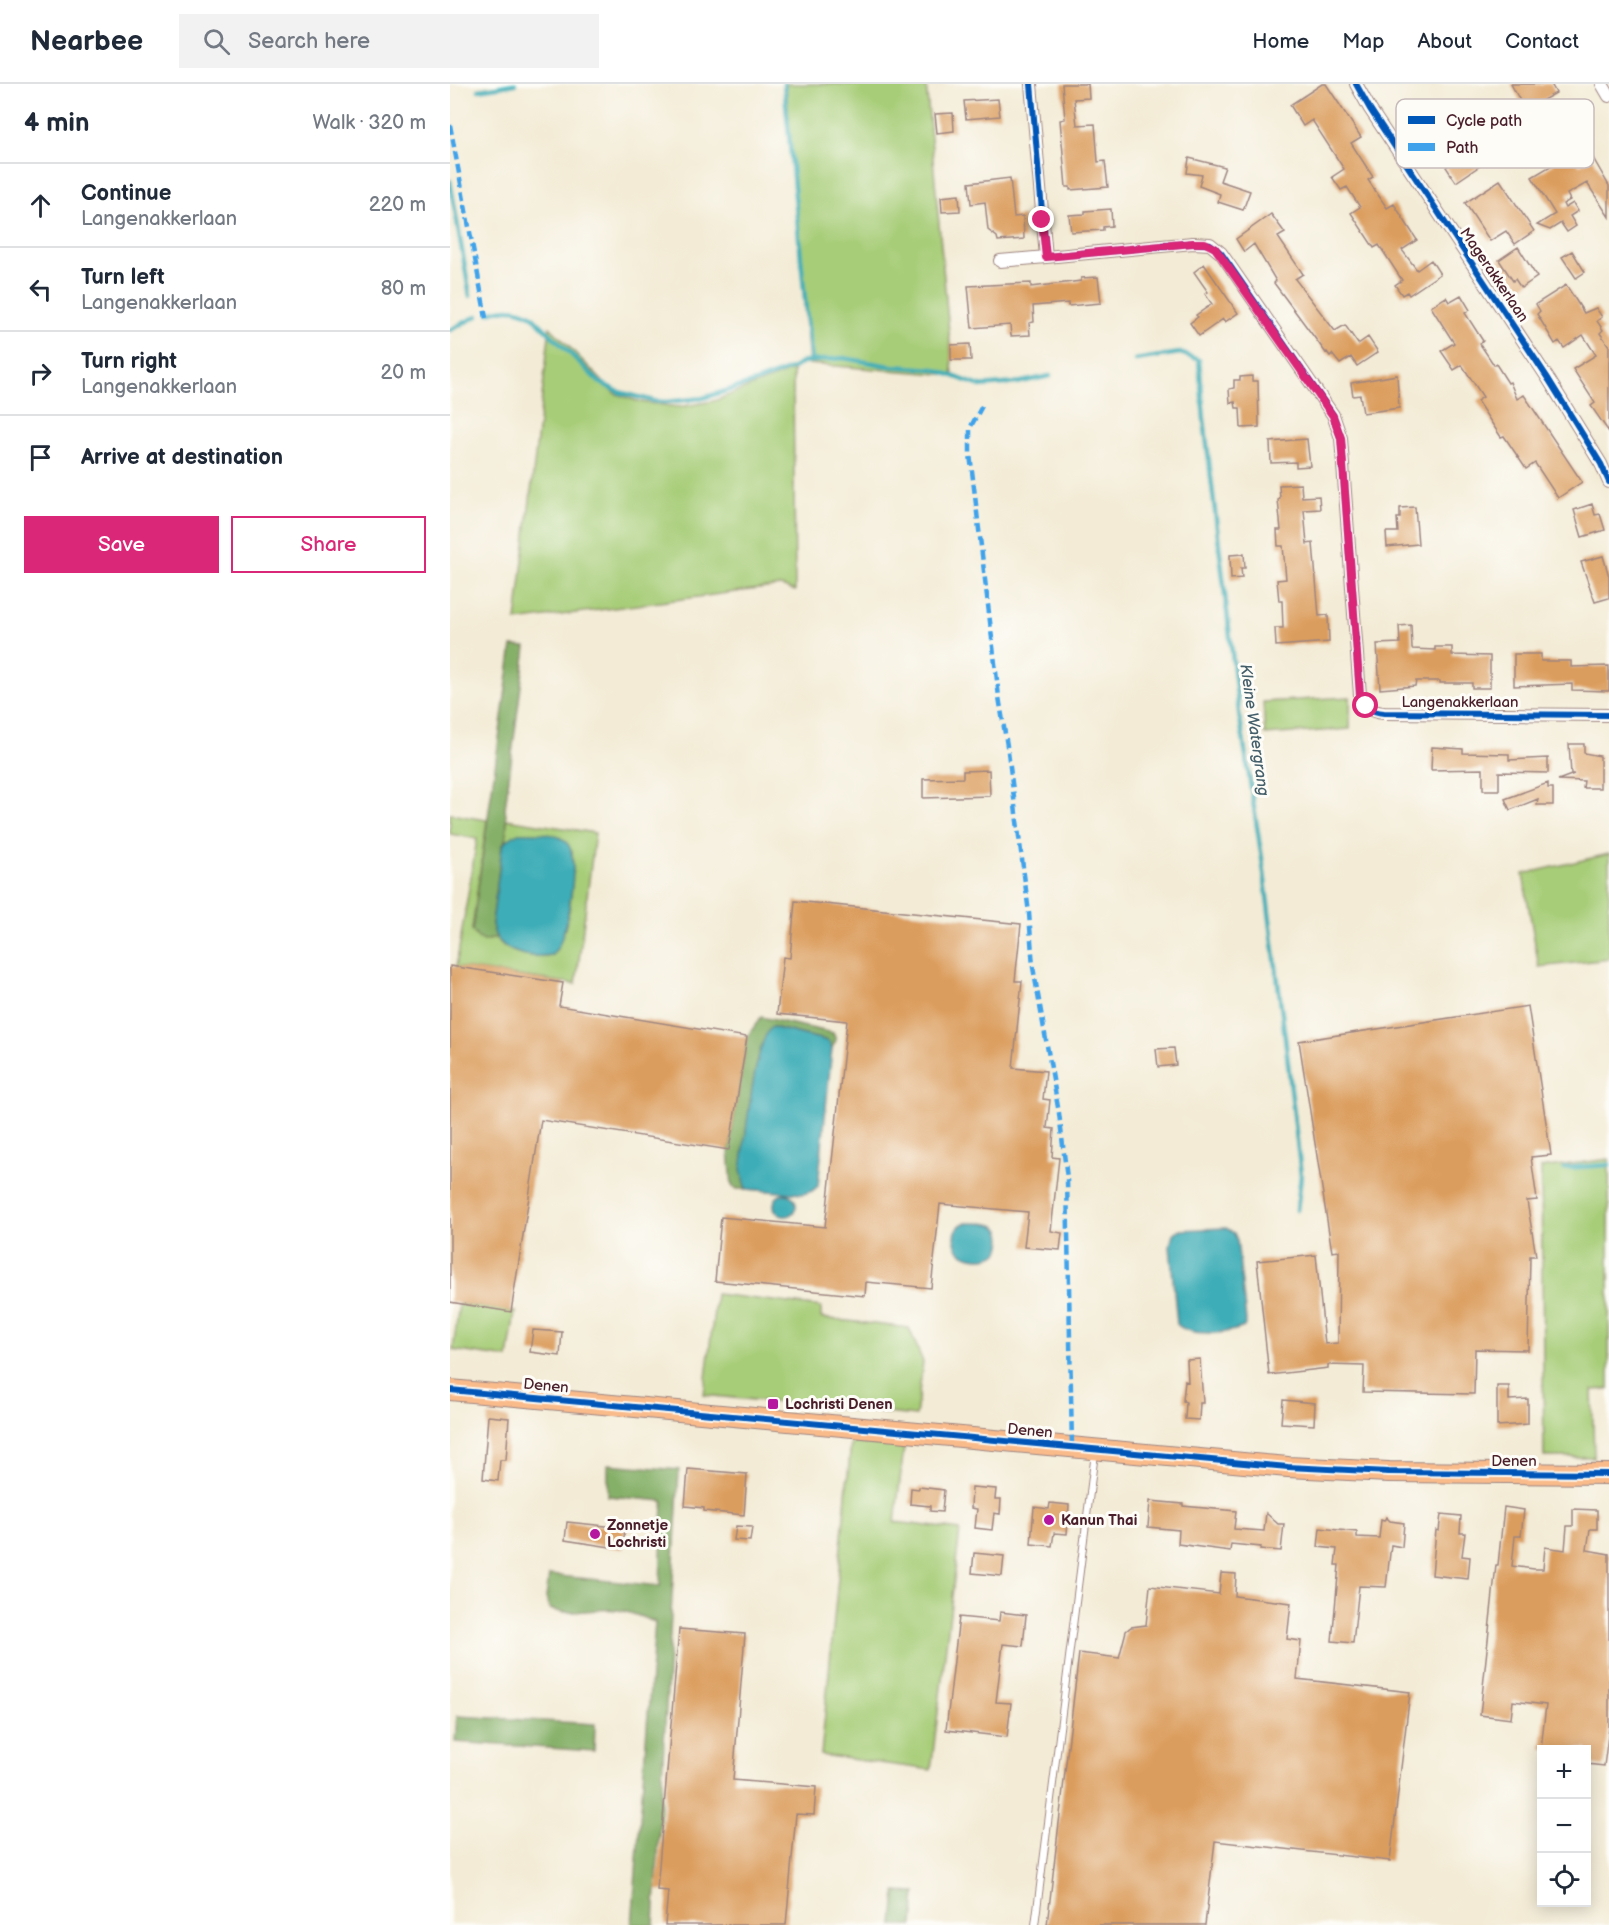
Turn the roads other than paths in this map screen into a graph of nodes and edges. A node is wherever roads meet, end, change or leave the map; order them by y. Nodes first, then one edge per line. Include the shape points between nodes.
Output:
1 (1032, 84) edge
2 (1356, 84) edge
3 (1602, 84) edge
4 (1609, 96) edge
5 (1396, 148) edge
6 (1409, 168) edge
7 (1046, 257) junction
8 (1000, 261) dead end
9 (1609, 482) edge
10 (1609, 715) edge
11 (450, 1390) edge
12 (1095, 1449) junction
13 (1609, 1474) edge
14 (1035, 1925) edge

1 - 7 street
2 - 5 street, Magerakkerlaan
3 - 4 street
6 - 9 street, Magerakkerlaan via 1549,380
7 - 8 street, Langenakkerlaan
7 - 10 street, Langenakkerlaan via 1193,243 1210,244 1221,253 1337,424 1360,695 1370,710
11 - 12 main road, Denen
12 - 13 main road, Denen via 1377,1472
12 - 14 lane

